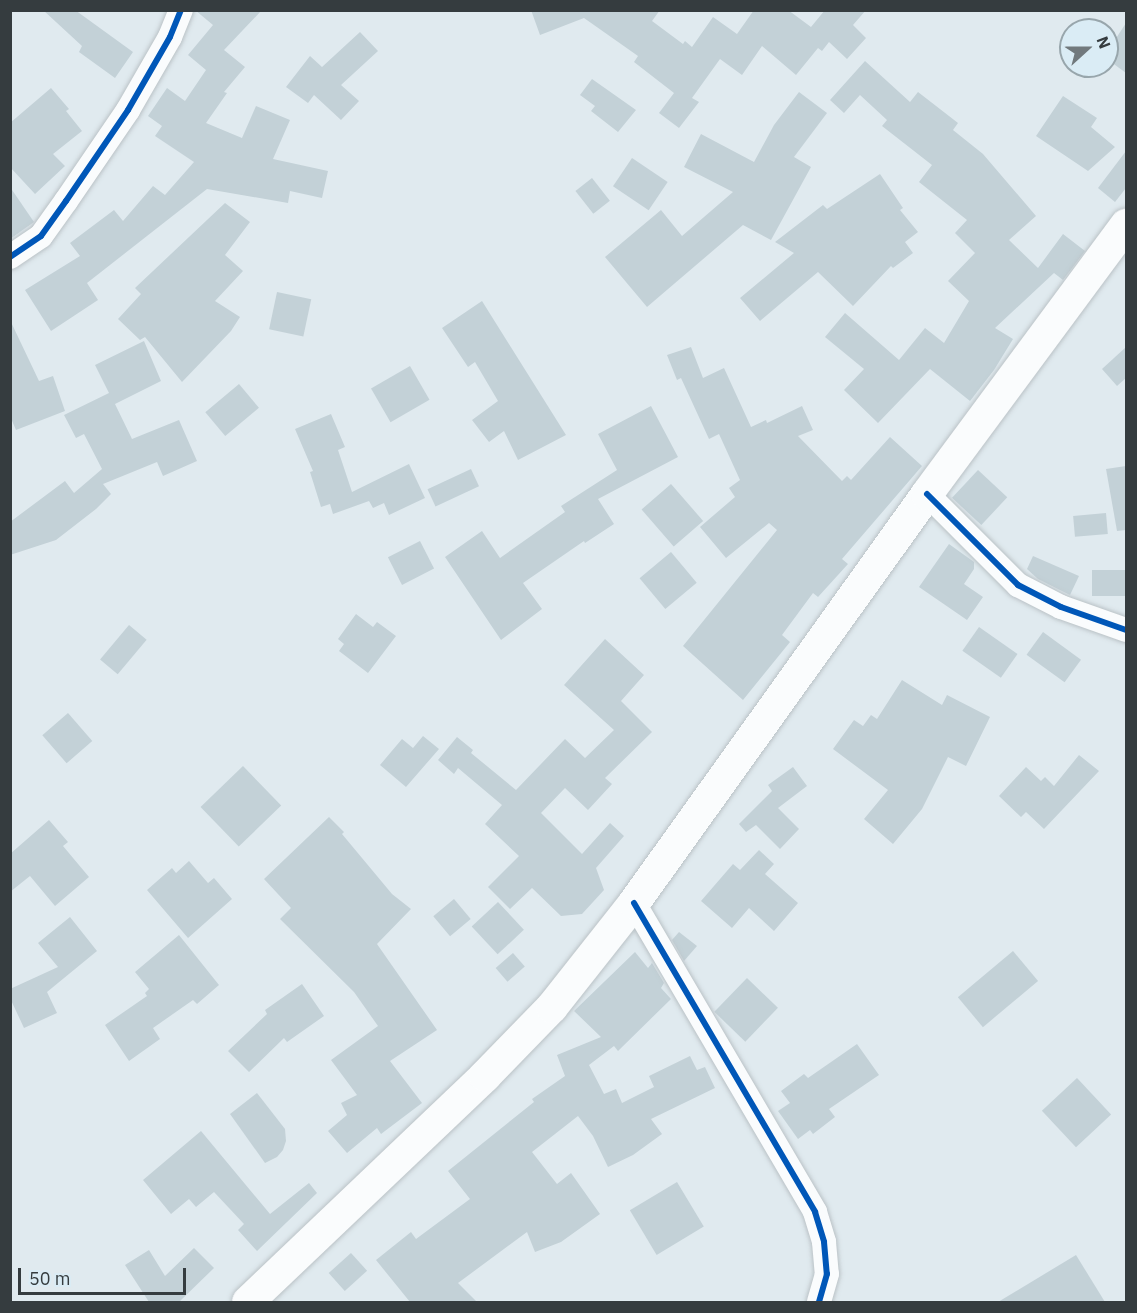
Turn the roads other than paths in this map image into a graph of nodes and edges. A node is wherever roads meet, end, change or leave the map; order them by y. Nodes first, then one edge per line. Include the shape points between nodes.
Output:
1 (181, 10) edge
2 (1126, 225) edge
3 (10, 257) edge
4 (927, 494) junction
5 (1126, 630) edge
6 (634, 903) junction
7 (248, 1302) edge
8 (819, 1302) edge

1 - 3 street via 128,110 66,201 41,236
2 - 4 main road
4 - 5 street via 1018,585 1061,607
4 - 6 main road
6 - 7 main road via 552,1007
6 - 8 street via 815,1212 824,1242 827,1274

